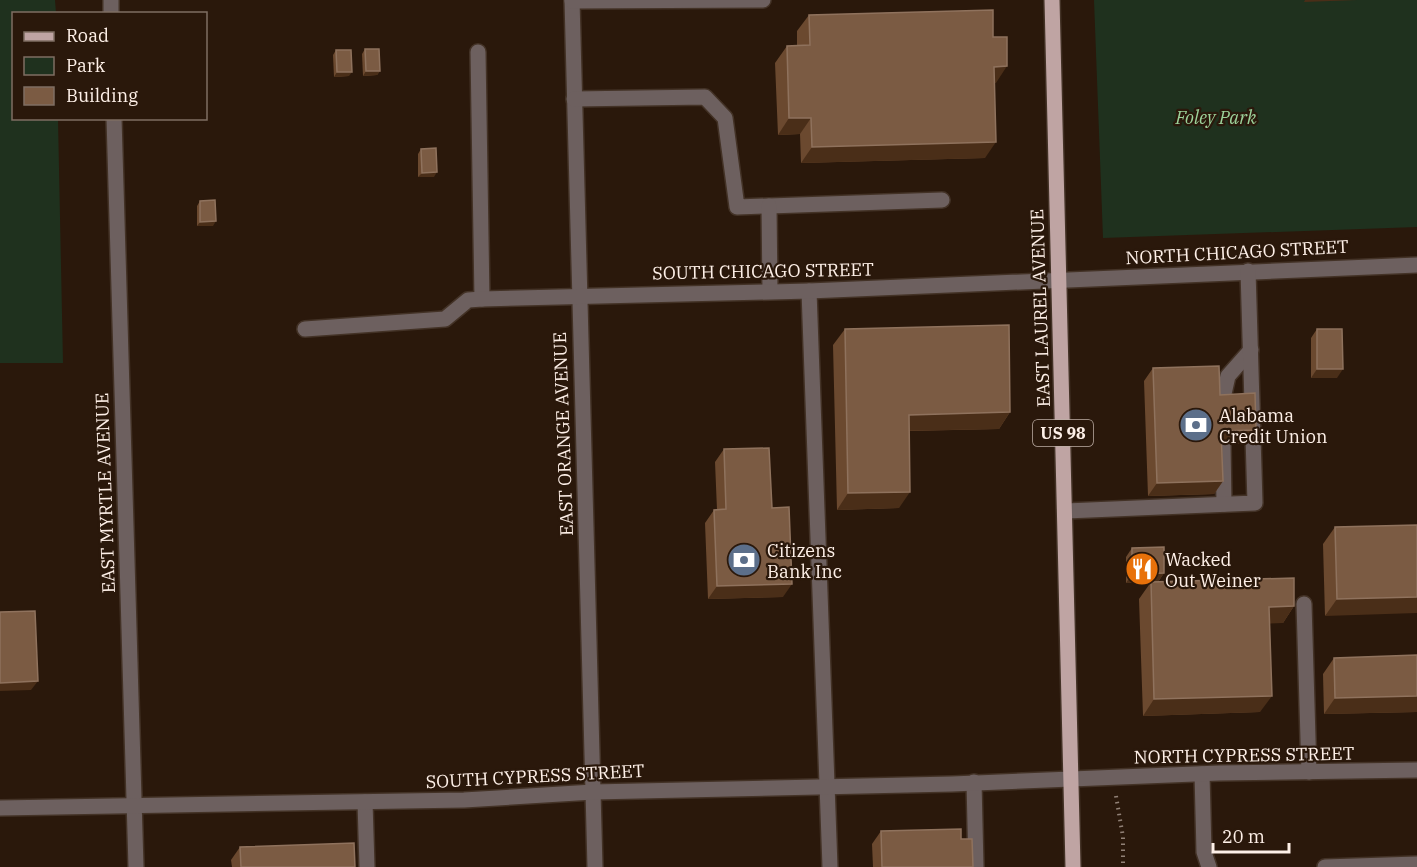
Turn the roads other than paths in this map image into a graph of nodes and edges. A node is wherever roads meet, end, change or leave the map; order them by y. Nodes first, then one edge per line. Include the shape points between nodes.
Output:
1 (763, 0) edge
2 (1052, 0) edge
3 (572, 1) edge
4 (478, 52) dead end
5 (574, 99) junction
6 (114, 120) edge
7 (942, 200) dead end
8 (769, 206) junction
9 (1417, 264) edge
10 (1248, 271) junction
11 (1059, 281) junction
12 (770, 291) junction
13 (809, 291) junction
14 (578, 295) junction
15 (475, 300) junction
16 (305, 329) dead end
17 (1251, 350) junction
18 (1221, 407) edge
19 (1223, 444) edge
20 (1224, 504) junction
21 (1066, 511) junction
22 (1304, 604) dead end
23 (1417, 770) edge
24 (1309, 772) junction
25 (1202, 774) junction
26 (1071, 780) junction
27 (974, 782) junction
28 (827, 786) junction
29 (593, 792) junction
30 (365, 802) junction
31 (134, 807) junction
32 (0, 808) edge
33 (1417, 864) edge
34 (1368, 866) edge
35 (136, 867) edge
36 (367, 867) edge
37 (595, 867) edge
38 (830, 867) edge
39 (976, 867) edge
40 (1073, 867) edge
41 (1209, 867) edge
42 (1325, 867) edge

1 - 3 street
2 - 11 main road, EAST LAUREL AVENUE / US 98
3 - 5 street, EAST ORANGE AVENUE
4 - 15 street
5 - 8 street via 705,97 725,118 737,207
5 - 14 street, EAST ORANGE AVENUE
6 - 31 street, EAST MYRTLE AVENUE
7 - 8 street
8 - 12 street
9 - 10 street, NORTH CHICAGO STREET
10 - 11 street, NORTH CHICAGO STREET
10 - 17 street
11 - 13 street, SOUTH CHICAGO STREET
11 - 21 main road, EAST LAUREL AVENUE / US 98
12 - 13 street, SOUTH CHICAGO STREET
12 - 14 street, SOUTH CHICAGO STREET
13 - 28 street
14 - 15 street, SOUTH CHICAGO STREET
14 - 29 street, EAST ORANGE AVENUE
15 - 16 street via 445,319
17 - 18 street via 1228,376
17 - 20 street via 1255,502
19 - 20 street
20 - 21 street
21 - 26 main road, EAST LAUREL AVENUE / US 98
22 - 24 street
23 - 24 street, NORTH CYPRESS STREET
24 - 25 street, NORTH CYPRESS STREET
25 - 26 street, NORTH CYPRESS STREET
25 - 41 street via 1204,852
26 - 27 street, SOUTH CYPRESS STREET
26 - 40 main road, EAST LAUREL AVENUE / US 98
27 - 28 street, SOUTH CYPRESS STREET
27 - 39 street
28 - 29 street, SOUTH CYPRESS STREET
28 - 38 street
29 - 30 street, SOUTH CYPRESS STREET
29 - 37 street, EAST ORANGE AVENUE
30 - 31 street, SOUTH CYPRESS STREET
30 - 36 street
31 - 32 street, SOUTH CYPRESS STREET
31 - 35 street, EAST MYRTLE AVENUE
33 - 34 street
34 - 42 street

